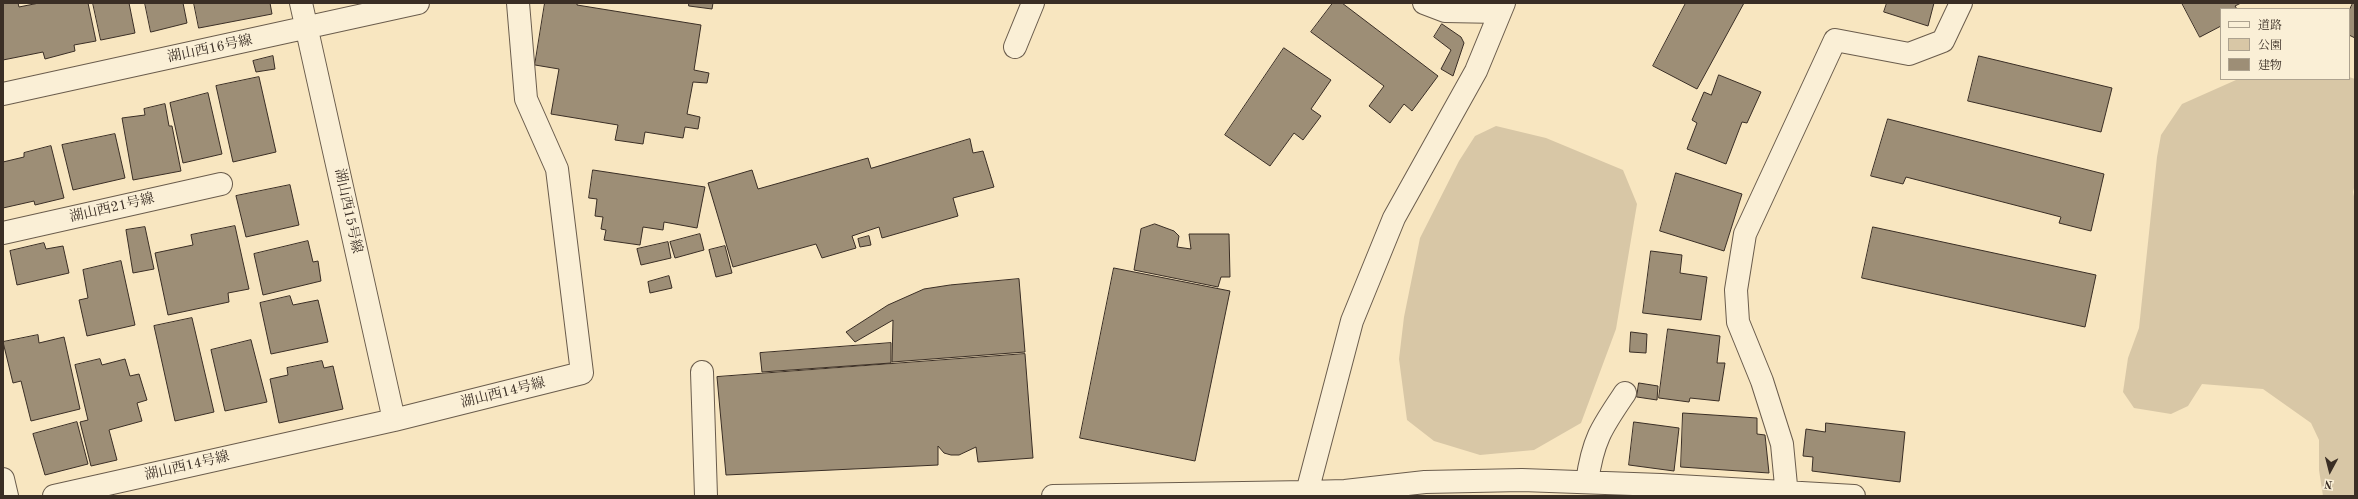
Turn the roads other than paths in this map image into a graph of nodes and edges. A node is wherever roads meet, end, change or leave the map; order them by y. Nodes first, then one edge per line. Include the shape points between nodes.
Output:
1 (301, 3) edge
2 (418, 3) edge
3 (518, 3) edge
4 (1033, 3) edge
5 (1424, 3) edge
6 (1961, 3) edge
7 (1502, 7) edge
8 (308, 28) junction
9 (1015, 48) dead end
10 (3, 94) edge
11 (221, 184) dead end
12 (3, 233) edge
13 (702, 372) dead end
14 (1625, 393) dead end
15 (394, 420) junction
16 (3, 479) edge
17 (1587, 482) junction
18 (1306, 494) edge
19 (1787, 494) edge
20 (6, 496) edge
21 (54, 496) edge
22 (706, 496) edge
23 (1052, 496) edge
24 (1854, 496) edge

1 - 8 street, 湖山西15号線
2 - 8 street, 湖山西16号線
3 - 15 street, 湖山西14号線 via 526,99 557,169 582,373
4 - 9 street
5 - 7 street via 1445,12
6 - 19 street via 1943,41 1909,54 1835,40 1745,234 1736,290 1738,322 1762,381 1782,444
7 - 18 street via 1476,71 1394,218 1352,321
8 - 10 street, 湖山西16号線
8 - 15 street, 湖山西15号線
11 - 12 street, 湖山西21号線
13 - 22 street
14 - 17 street via 1601,427 1591,454
15 - 21 street, 湖山西14号線
16 - 20 street
17 - 18 street via 1425,482
17 - 19 street
18 - 23 street
19 - 24 street

